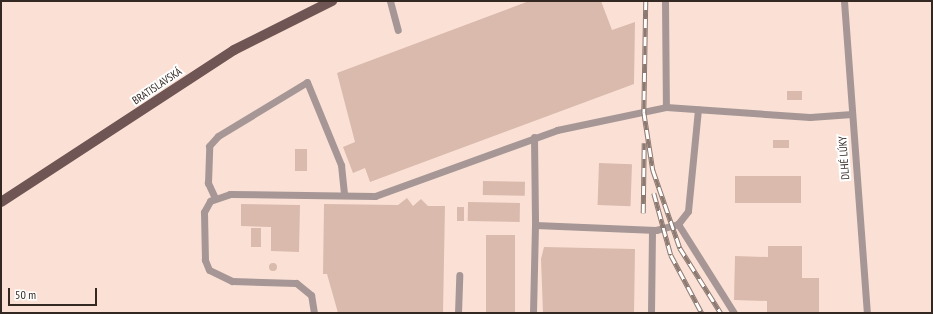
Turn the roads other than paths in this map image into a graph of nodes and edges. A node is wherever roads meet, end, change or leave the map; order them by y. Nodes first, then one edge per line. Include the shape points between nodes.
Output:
1 (332, 1) edge
2 (390, 1) edge
3 (665, 1) edge
4 (844, 1) edge
5 (398, 30) dead end
6 (666, 107) junction
7 (698, 109) junction
8 (852, 114) junction
9 (534, 137) junction
10 (344, 195) junction
11 (215, 198) junction
12 (1, 202) edge
13 (678, 224) junction
14 (535, 225) junction
15 (652, 230) junction
16 (459, 275) dead end
17 (314, 313) edge
18 (458, 313) edge
19 (533, 313) edge
20 (651, 313) edge
21 (734, 313) edge
22 (867, 313) edge

1 - 12 main road, BRATISLAVSKÁ via 234,50
2 - 5 lane
3 - 6 lane
4 - 8 lane, DLHÉ LÚKY
6 - 7 lane
6 - 9 lane
7 - 8 lane via 810,117
7 - 13 lane via 688,211
8 - 22 lane, DLHÉ LÚKY
9 - 10 lane via 375,196
9 - 14 lane
10 - 11 lane via 230,194
10 - 11 lane via 342,165 307,82 218,136 209,146 208,183
11 - 17 lane via 204,212 205,260 209,270 232,281 296,283 311,295
13 - 15 lane
13 - 21 lane
14 - 15 lane
14 - 19 lane
15 - 20 lane
16 - 18 lane

